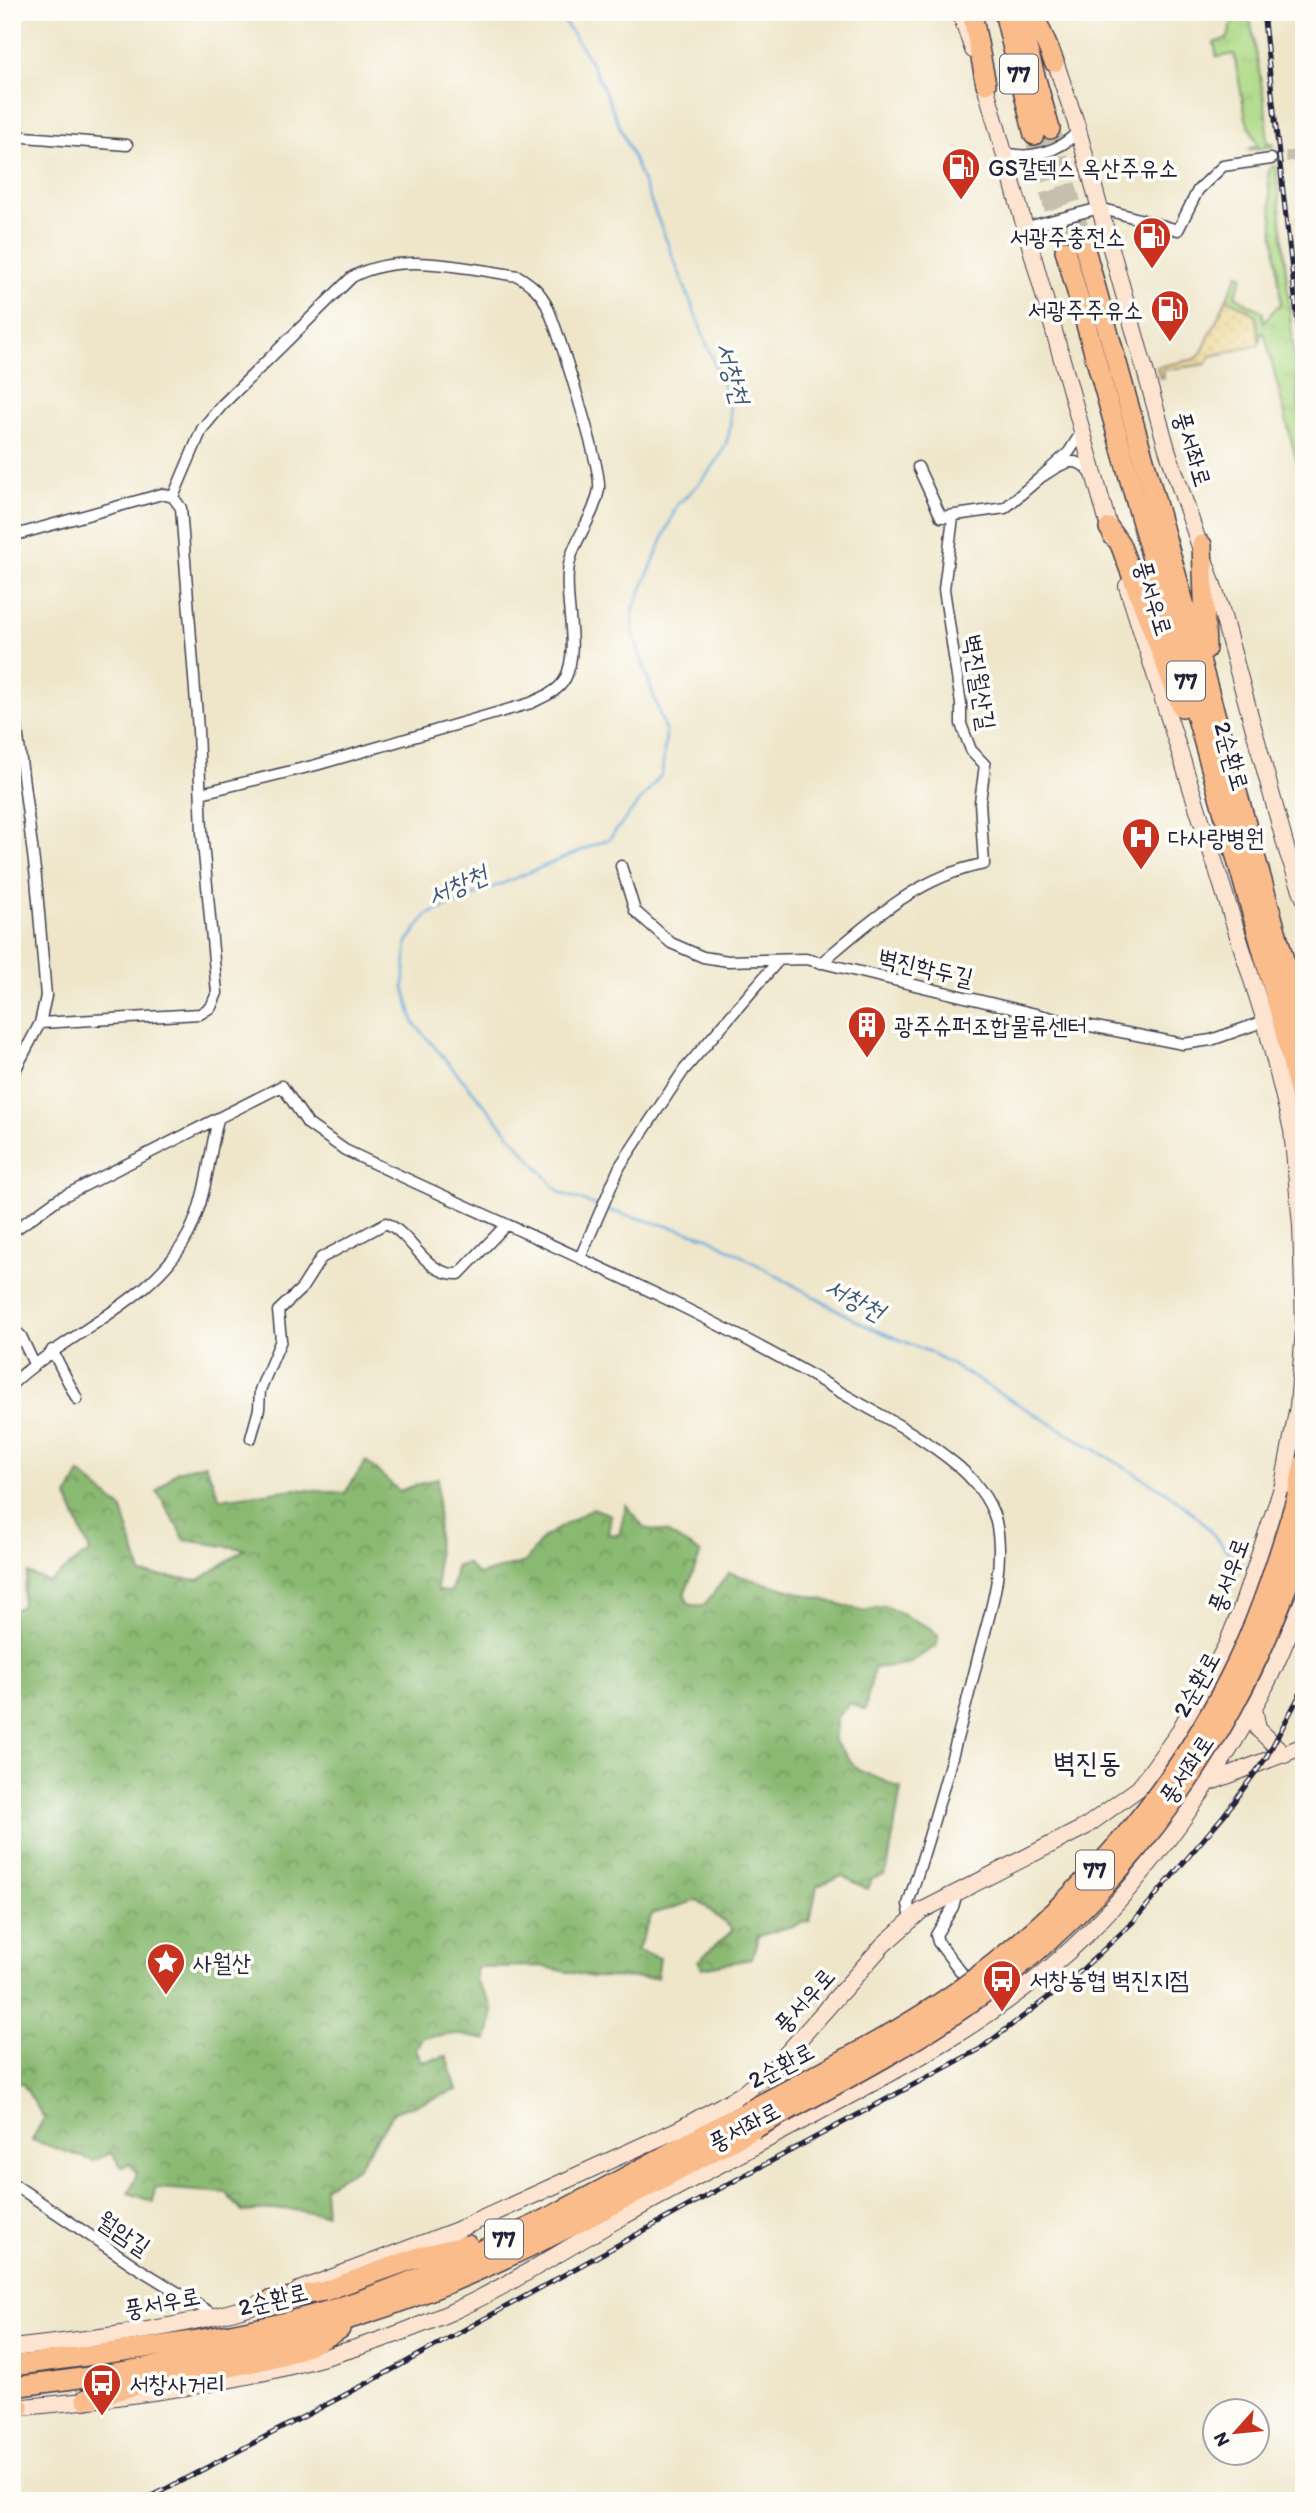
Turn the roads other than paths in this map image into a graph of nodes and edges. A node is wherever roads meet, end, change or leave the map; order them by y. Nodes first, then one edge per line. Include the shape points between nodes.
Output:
1 (960, 12) edge
2 (972, 12) edge
3 (1004, 12) edge
4 (1017, 12) edge
5 (1033, 12) edge
6 (1042, 12) edge
7 (1055, 62) junction
8 (986, 84) junction
9 (1078, 131) junction
10 (12, 136) edge
11 (127, 145) dead end
12 (1002, 151) junction
13 (1271, 159) tunnel mouth
14 (1100, 208) junction
15 (1023, 229) junction
16 (1081, 433) junction
17 (918, 467) dead end
18 (1041, 477) junction
19 (1093, 479) junction
20 (173, 497) junction
21 (953, 517) junction
22 (1109, 527) junction
23 (12, 536) edge
24 (1202, 545) junction
25 (12, 691) edge
26 (1217, 722) junction
27 (201, 793) junction
28 (1222, 811) junction
29 (621, 866) dead end
30 (1304, 898) edge
31 (778, 961) junction
32 (821, 963) junction
33 (1265, 1021) junction
34 (40, 1023) junction
35 (1304, 1031) edge
36 (12, 1076) edge
37 (1304, 1113) edge
38 (218, 1119) junction
39 (505, 1226) junction
40 (12, 1232) edge
41 (580, 1258) junction
42 (1304, 1326) edge
43 (12, 1328) edge
44 (52, 1350) junction
45 (34, 1364) junction
46 (12, 1384) edge
47 (78, 1399) dead end
48 (251, 1438) dead end
49 (1304, 1464) edge
50 (1304, 1535) edge
51 (1304, 1598) edge
52 (1208, 1679) junction
53 (1254, 1708) junction
54 (1243, 1725) junction
55 (1304, 1746) edge
56 (1284, 1755) junction
57 (1163, 1756) junction
58 (1206, 1784) junction
59 (1170, 1797) junction
60 (1085, 1827) junction
61 (957, 1893) junction
62 (911, 1919) junction
63 (991, 2011) junction
64 (750, 2121) junction
65 (12, 2183) edge
66 (520, 2231) junction
67 (269, 2301) junction
68 (214, 2315) junction
69 (357, 2317) junction
70 (12, 2348) edge
71 (12, 2366) edge
72 (12, 2387) edge
73 (86, 2399) junction
74 (15, 2409) edge

1 - 8 street, 풍서우로
2 - 8 highway
3 - 4 highway, 77 via 1042,132
5 - 7 highway
6 - 7 street, 풍서좌로
7 - 9 street, 풍서좌로
8 - 12 street, 풍서우로
9 - 12 street via 1063,145 1029,156
9 - 14 street, 풍서좌로
10 - 11 street
12 - 15 street, 풍서우로
13 - 14 street via 1223,166 1198,190 1178,230
14 - 15 street
14 - 24 street, 풍서좌로 via 1167,449
15 - 16 street, 풍서우로
16 - 18 street via 1069,452
16 - 19 street, 풍서우로
17 - 21 street via 941,517
18 - 19 street via 1075,461 1085,466
18 - 21 street via 1005,508
19 - 22 street, 풍서우로
20 - 23 street via 144,497
20 - 27 street via 181,508 184,526
20 - 27 street via 202,429 222,405 352,277 371,267 398,262 518,275 534,286 546,304 567,366 599,488 574,542 568,573 570,661 564,680 553,692 531,703 316,765
21 - 32 street, 벽진월산길 via 944,589 961,724 971,750 985,765 980,803 984,863 959,868 909,894
22 - 28 highway via 1120,544
22 - 33 street, 풍서우로
24 - 26 highway via 1204,632
24 - 30 street, 풍서좌로
25 - 34 street via 44,970 46,996
26 - 28 highway, 2순환로 / 77 via 1074,246
26 - 35 highway, 2순환로 / 77
27 - 34 street via 216,993 211,1007 200,1014 177,1017
28 - 37 highway, 2순환로 / 77
29 - 31 street, 벽진학두길 via 635,911 671,943 703,957
31 - 32 street, 벽진학두길 via 789,958
31 - 41 street via 684,1070 620,1166
32 - 33 street, 벽진학두길 via 1183,1044 1212,1040
33 - 42 street, 풍서우로 via 1292,1130
34 - 36 street
38 - 39 street via 282,1086 308,1124 345,1150
38 - 40 street via 58,1199
38 - 44 street via 196,1215 169,1266
39 - 41 street
39 - 48 street via 459,1274 447,1274 414,1251 386,1223 321,1258 302,1289 278,1311 281,1340 260,1390
41 - 62 street via 740,1334 934,1448 968,1475 991,1508 1000,1548 993,1599 935,1822 908,1904
42 - 52 street, 풍서우로 via 1283,1485 1240,1612
43 - 45 street via 21,1336
44 - 45 street
44 - 47 street
45 - 46 street
49 - 64 highway, 2순환로 / 77, bridge via 1254,1622 1219,1698 1164,1785 1113,1850 1050,1916 956,1992
50 - 64 highway, 2순환로 / 77, bridge via 1275,1619 1205,1757 1098,1893 1031,1956 965,2007 888,2056
51 - 53 street, 풍서좌로
52 - 54 street via 1202,1702 1212,1721 1226,1733
52 - 57 street, 풍서우로
53 - 54 street, 풍서좌로
53 - 56 street via 1258,1729
54 - 58 street, 풍서좌로
55 - 56 street
56 - 58 street
57 - 59 street via 1157,1784
57 - 60 street, 풍서우로 via 1139,1788
58 - 59 street
58 - 63 street, 풍서좌로 via 1146,1866 1088,1933
59 - 60 street
60 - 61 street, 풍서우로
61 - 62 street, 풍서우로
61 - 63 street via 936,1935 938,1942
62 - 67 street, 풍서우로 via 764,2078 741,2095 679,2129 455,2231
63 - 73 street, 풍서좌로 via 906,2066 448,2313 355,2348 223,2382
64 - 66 highway, 2순환로 / 77
64 - 69 highway, 2순환로 / 77 via 513,2255
65 - 68 street, 월암길
66 - 67 highway via 422,2256 325,2291
66 - 71 highway, 2순환로 / 77 via 331,2309 248,2331
67 - 68 street, 풍서우로
68 - 70 street, 풍서우로
69 - 72 highway, 2순환로 / 77 via 255,2347
69 - 73 highway via 319,2342 255,2362
73 - 74 street, 풍서좌로

